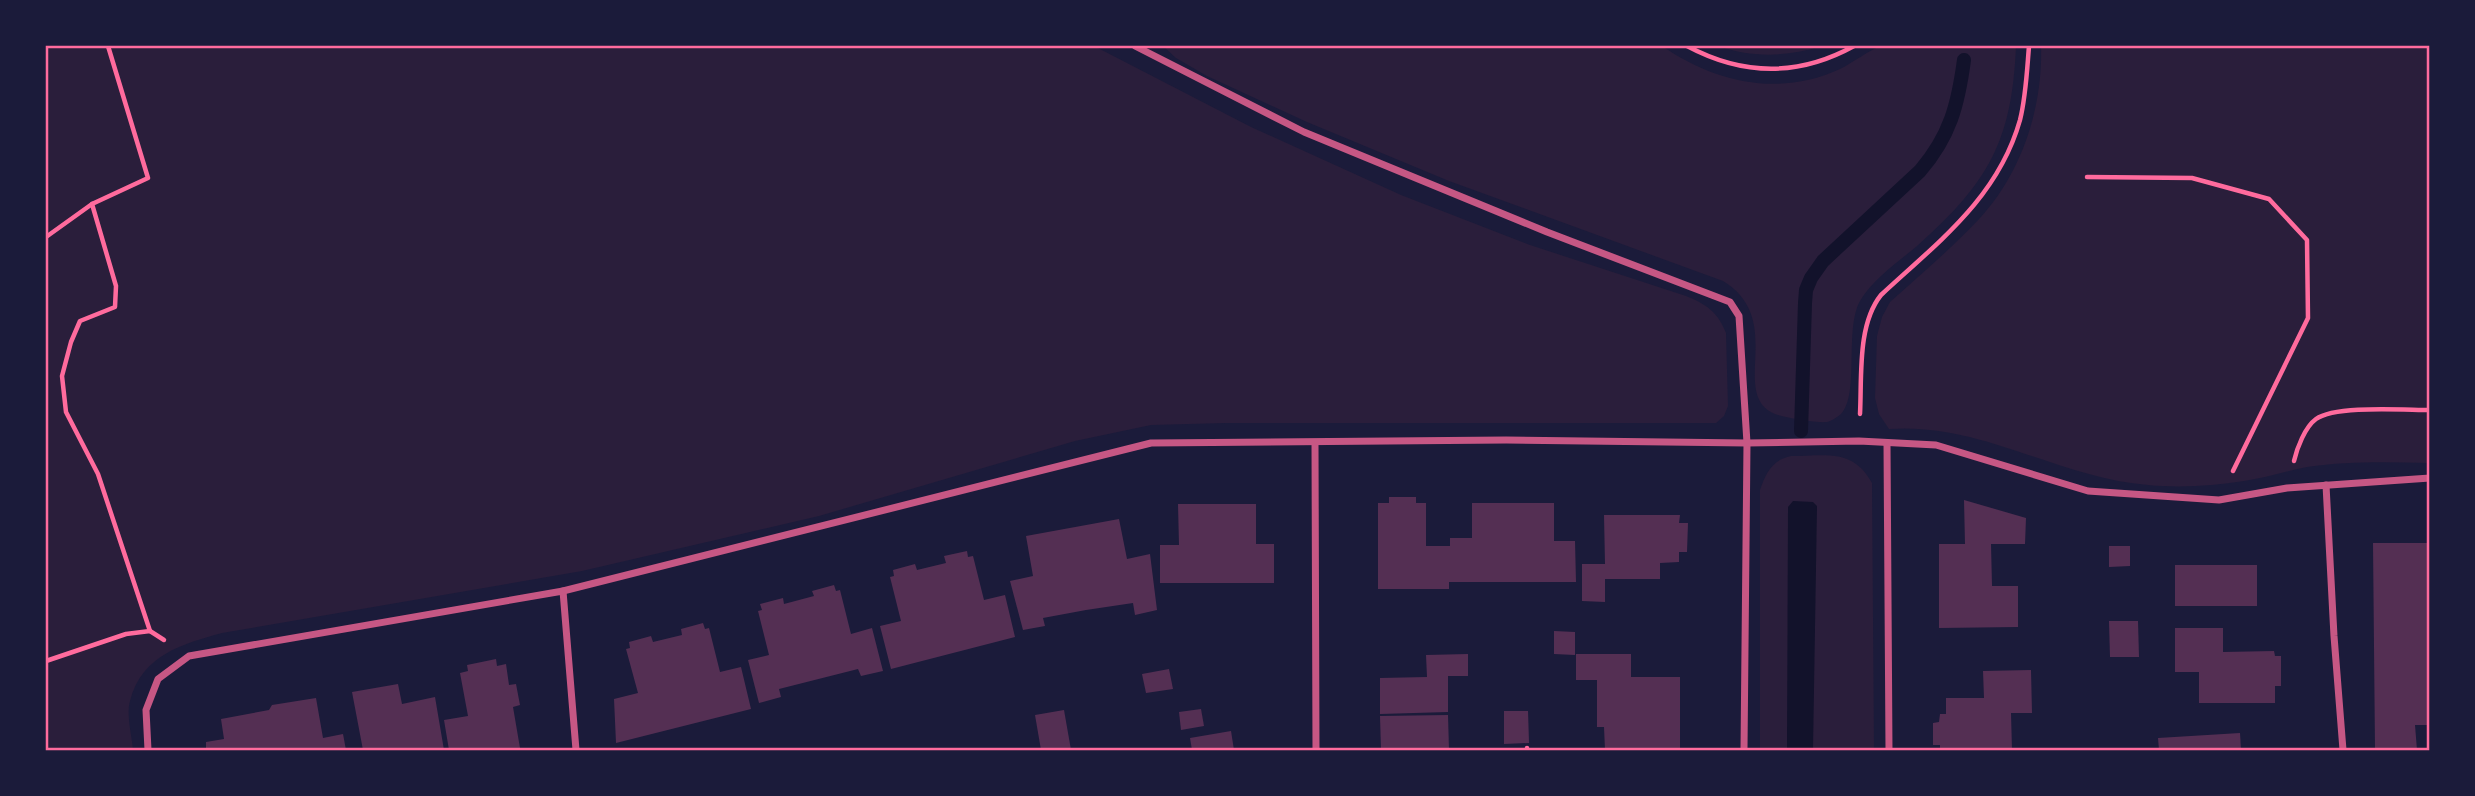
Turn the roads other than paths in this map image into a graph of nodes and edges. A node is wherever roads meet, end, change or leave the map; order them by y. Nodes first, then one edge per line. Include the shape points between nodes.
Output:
1 (1135, 46) edge
2 (1315, 443) junction
3 (1747, 443) junction
4 (1887, 443) junction
5 (2430, 478) edge
6 (2326, 485) junction
7 (563, 591) junction
8 (148, 751) edge
9 (576, 751) edge
10 (1316, 751) edge
11 (1744, 751) edge
12 (1889, 751) edge
13 (2343, 751) edge

1 - 3 street via 1304,132 1730,302 1740,316
2 - 3 street
2 - 7 street via 1151,443
2 - 10 street
3 - 4 street
3 - 11 street
4 - 6 street via 1936,445 2088,491 2219,500
4 - 12 street
5 - 6 street
6 - 13 street
7 - 8 street via 188,656 158,679 146,710
7 - 9 street

